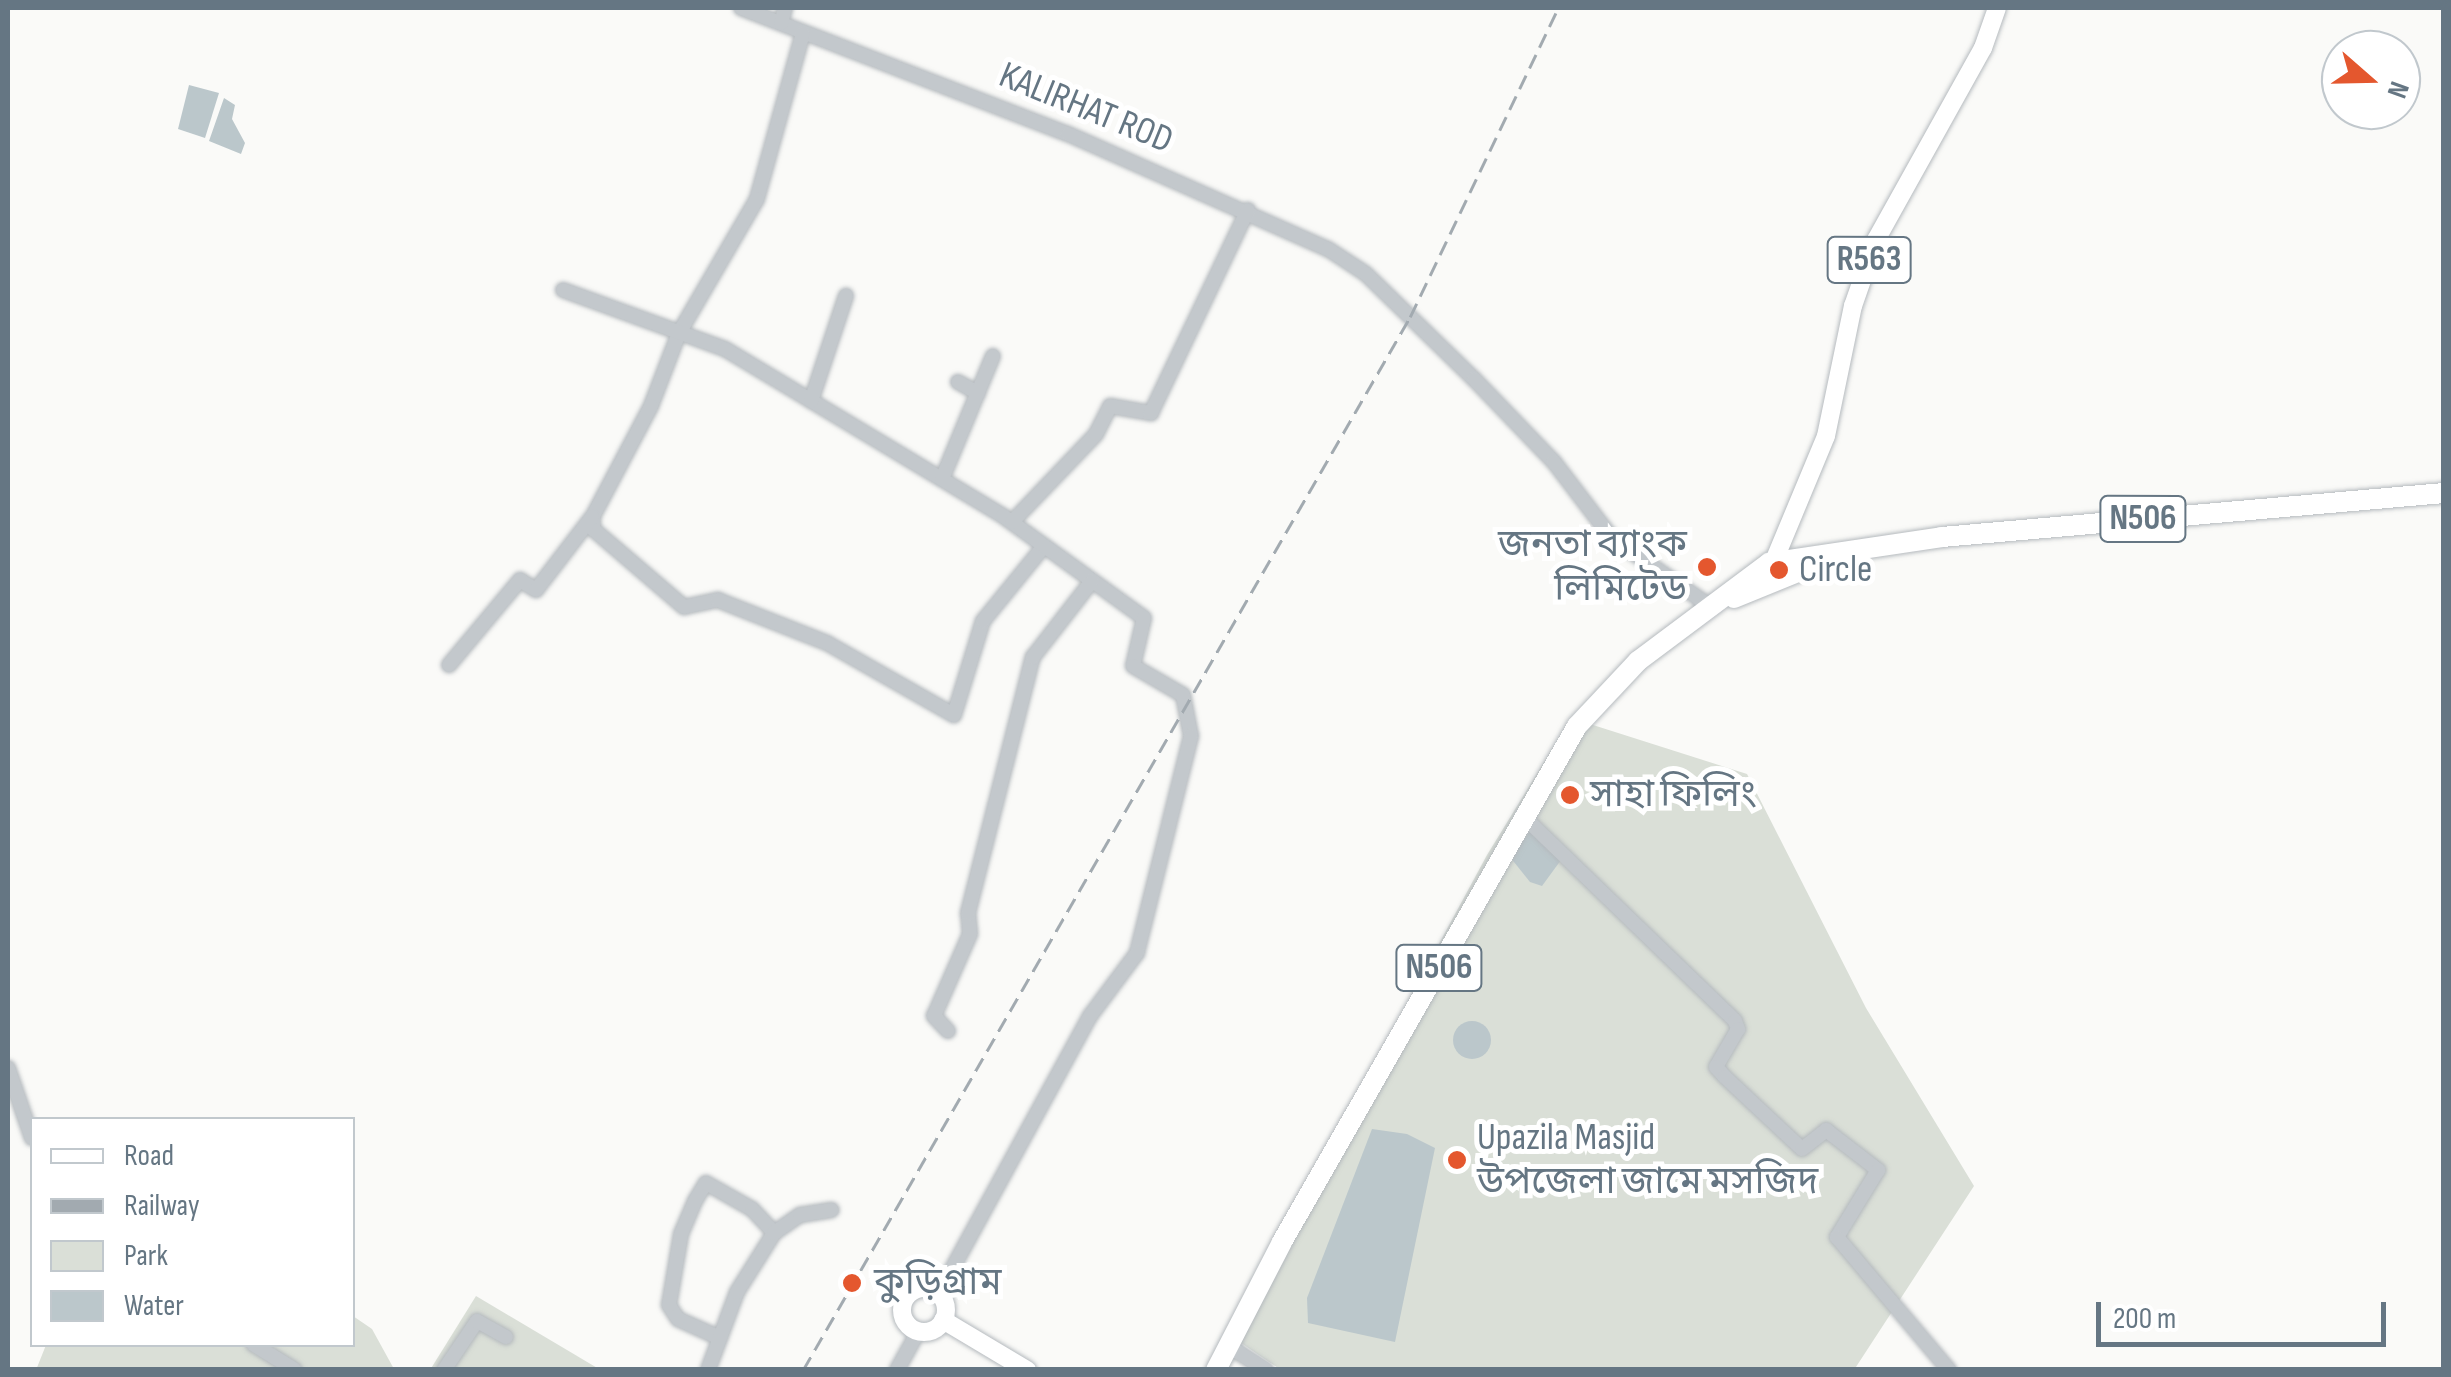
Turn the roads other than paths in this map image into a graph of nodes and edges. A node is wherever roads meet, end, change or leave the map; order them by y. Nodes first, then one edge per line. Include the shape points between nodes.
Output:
1 (741, 8) edge
2 (786, 8) edge
3 (1996, 8) edge
4 (781, 23) junction
5 (802, 33) junction
6 (1248, 210) junction
7 (563, 290) dead end
8 (846, 296) dead end
9 (680, 333) junction
10 (992, 356) dead end
11 (958, 382) dead end
12 (978, 393) junction
13 (812, 401) junction
14 (942, 479) junction
15 (2444, 493) edge
16 (593, 516) junction
17 (1012, 522) junction
18 (1044, 546) junction
19 (1779, 570) junction
20 (1092, 581) junction
21 (1710, 606) junction
22 (449, 665) dead end
23 (1522, 816) junction
24 (948, 1031) dead end
25 (8, 1068) edge
26 (30, 1132) edge
27 (832, 1210) dead end
28 (774, 1233) junction
29 (939, 1293) junction
30 (944, 1320) junction
31 (918, 1332) junction
32 (506, 1337) dead end
33 (720, 1338) junction
34 (258, 1347) edge
35 (1230, 1347) junction
36 (295, 1370) edge
37 (444, 1370) edge
38 (708, 1370) edge
39 (897, 1370) edge
40 (1027, 1370) edge
41 (1216, 1370) edge
42 (1266, 1370) edge
43 (1949, 1370) edge

1 - 4 street, KALIRHAT ROD
2 - 4 street
3 - 19 main road, R563 via 1984,48 1876,240 1853,306 1826,436 1785,530
4 - 5 street, KALIRHAT ROD
5 - 6 street, KALIRHAT ROD
5 - 9 street via 757,199
6 - 17 street via 1151,413 1110,406 1096,434
6 - 21 street, KALIRHAT ROD via 1328,249 1392,298 1554,462 1612,538
7 - 9 street
8 - 13 street
9 - 13 street via 725,349
9 - 16 street via 651,406
10 - 12 street
11 - 12 street
12 - 14 street
13 - 14 street
14 - 17 street
15 - 19 highway, N506 via 1942,537
16 - 18 street via 593,528 684,607 718,600 827,643 954,714 984,622
16 - 22 street via 536,590 520,580
17 - 18 street
18 - 20 street
19 - 21 highway, N506
20 - 24 street via 1032,657 968,913 970,934 934,1016
20 - 29 street via 1144,618 1133,666 1183,696 1191,736 1180,791 1137,954 1090,1016
21 - 23 highway, N506 via 1608,691 1577,726
23 - 35 highway, N506 via 1282,1242
23 - 43 street via 1735,1021 1738,1028 1716,1067 1725,1077 1802,1149 1826,1130 1878,1170 1837,1237
25 - 26 street
27 - 28 street via 800,1215
28 - 33 street via 737,1292
28 - 33 street via 752,1208 706,1183 695,1201 669,1305 678,1319
29 - 30 main road
29 - 31 main road via 926,1287 906,1296 902,1317
30 - 31 main road
30 - 40 main road
31 - 39 street
32 - 37 street via 477,1321
33 - 38 street
34 - 36 street
35 - 41 highway, N506
35 - 42 street

